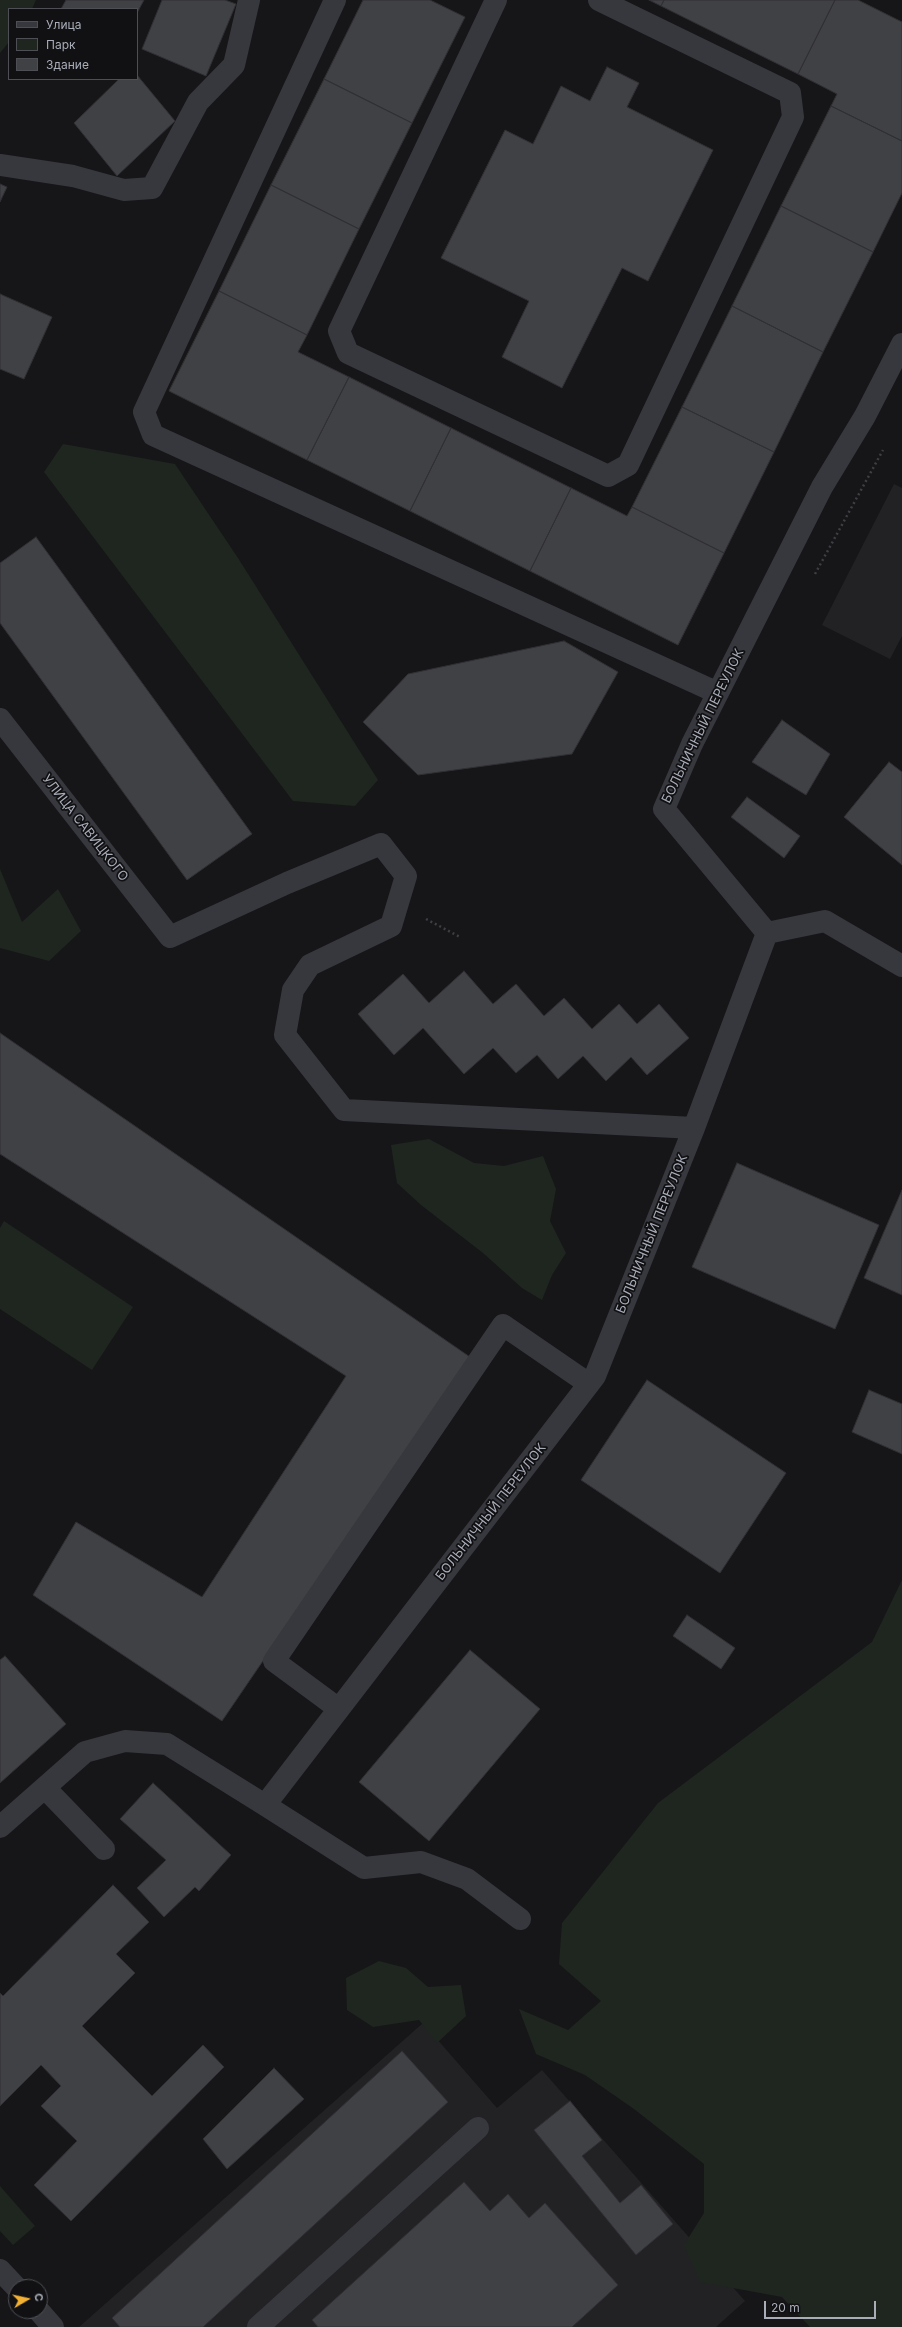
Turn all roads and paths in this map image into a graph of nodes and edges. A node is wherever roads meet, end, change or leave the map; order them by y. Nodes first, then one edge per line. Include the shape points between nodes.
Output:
1 (249, 0) edge
2 (335, 0) edge
3 (496, 0) edge
4 (599, 0) edge
5 (0, 165) edge
6 (902, 344) edge
7 (718, 693) junction
8 (0, 719) edge
9 (398, 903) junction
10 (767, 933) junction
11 (460, 937) dead end
12 (902, 966) edge
13 (694, 1128) junction
14 (589, 1384) junction
15 (339, 1709) junction
16 (44, 1788) junction
17 (265, 1805) junction
18 (0, 1827) edge
19 (104, 1849) dead end
20 (520, 1918) dead end
21 (478, 2128) dead end
22 (0, 2270) edge
23 (8, 2279) edge
24 (46, 2319) edge
25 (53, 2327) edge
26 (258, 2327) edge

1 - 5 street via 234,65 198,102 152,188 124,190 73,176
2 - 7 street via 144,412 153,435
3 - 4 street via 339,331 348,353 608,476 628,465 793,117 790,93
6 - 7 street, БОЛЬНИЧНЫЙ ПЕРЕУЛОК via 865,416 822,487
7 - 10 street, БОЛЬНИЧНЫЙ ПЕРЕУЛОК via 692,744 664,809
8 - 9 street, УЛИЦА САВИЦКОГО via 170,937 287,883 381,844 406,876
9 - 11 path
9 - 13 street via 391,926 310,966 293,990 285,1034 344,1110
10 - 12 street via 825,921
10 - 13 street, БОЛЬНИЧНЫЙ ПЕРЕУЛОК
13 - 14 street, БОЛЬНИЧНЫЙ ПЕРЕУЛОК via 595,1376
14 - 15 street, БОЛЬНИЧНЫЙ ПЕРЕУЛОК
14 - 15 street via 503,1325 274,1661
15 - 17 street, БОЛЬНИЧНЫЙ ПЕРЕУЛОК
16 - 17 street via 85,1752 125,1741 167,1744
16 - 18 street
16 - 19 street
17 - 20 street via 364,1868 421,1862 467,1879
21 - 26 street
22 - 23 street
24 - 25 street

